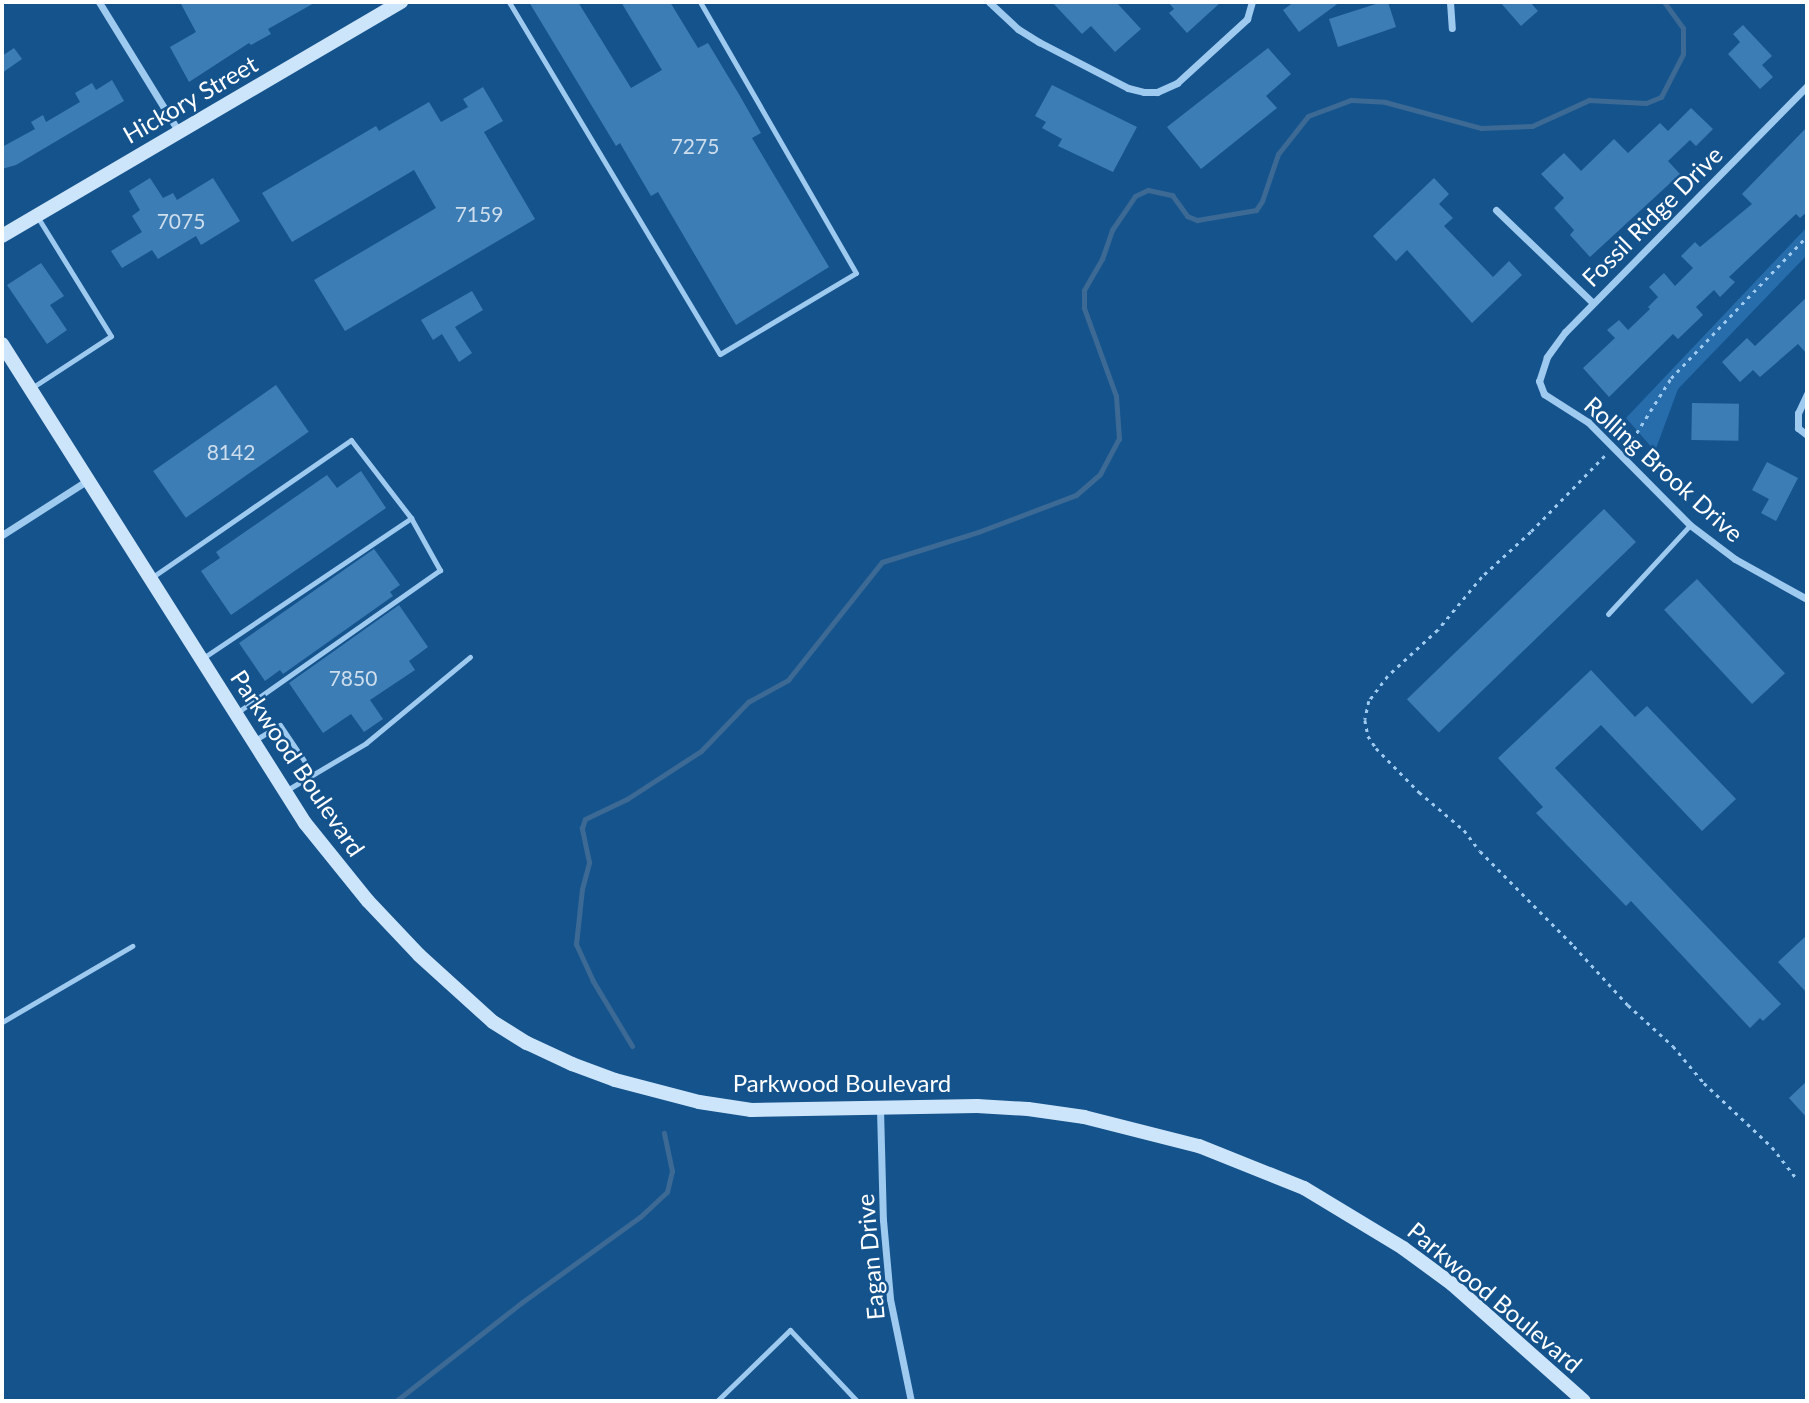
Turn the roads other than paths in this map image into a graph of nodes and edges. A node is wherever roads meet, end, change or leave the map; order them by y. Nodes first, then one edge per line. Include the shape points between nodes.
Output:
1 (99, 2) edge
2 (401, 2) edge
3 (509, 2) edge
4 (700, 2) edge
5 (989, 2) edge
6 (1252, 2) edge
7 (1450, 2) edge
8 (1452, 28) dead end
9 (1807, 86) edge
10 (179, 132) junction
11 (1496, 209) dead end
12 (36, 216) junction
13 (2, 236) edge
14 (1593, 303) junction
15 (2, 344) edge
16 (1539, 382) joint
17 (30, 389) junction
18 (1807, 394) edge
19 (1807, 435) edge
20 (88, 480) junction
21 (411, 519) junction
22 (1690, 525) junction
23 (2, 535) edge
24 (150, 579) junction
25 (1807, 599) edge
26 (1608, 614) dead end
27 (470, 657) dead end
28 (201, 659) junction
29 (235, 714) junction
30 (253, 742) junction
31 (313, 774) junction
32 (284, 792) junction
33 (132, 946) dead end
34 (2, 1022) edge
35 (880, 1108) junction
36 (717, 1401) edge
37 (857, 1401) edge
38 (911, 1401) edge
39 (1584, 1401) edge

1 - 10 street
2 - 10 main road, Hickory Street
3 - 4 lane via 720,354 856,273
5 - 6 street via 1006,20 1040,42 1128,88 1157,92 1177,83 1247,19
7 - 8 street
9 - 14 street, Fossil Ridge Drive
10 - 12 main road, Hickory Street
11 - 14 street
12 - 13 main road, Hickory Street
12 - 17 lane via 111,336
14 - 16 street, Fossil Ridge Drive via 1555,344
15 - 17 main road, Parkwood Boulevard
16 - 22 street, Rolling Brook Drive via 1544,394 1588,422
17 - 20 main road, Parkwood Boulevard
18 - 19 street via 1798,413 1798,428
20 - 23 street
20 - 24 main road, Parkwood Boulevard
21 - 24 lane via 351,440
21 - 28 lane
21 - 29 lane via 440,570
22 - 25 street, Rolling Brook Drive via 1735,559
22 - 26 lane
24 - 28 main road, Parkwood Boulevard
27 - 31 lane via 366,743
28 - 29 main road, Parkwood Boulevard
29 - 30 main road, Parkwood Boulevard
30 - 31 lane via 280,725
30 - 32 main road, Parkwood Boulevard
31 - 32 lane
32 - 35 main road, Parkwood Boulevard via 339,868 419,955 462,997 527,1043 615,1080 699,1101 751,1110
33 - 34 lane
35 - 38 street, Eagan Drive via 890,1299
35 - 39 main road, Parkwood Boulevard via 977,1106 1084,1117 1199,1146 1259,1169 1304,1188 1403,1248 1452,1284
36 - 37 lane via 790,1330

